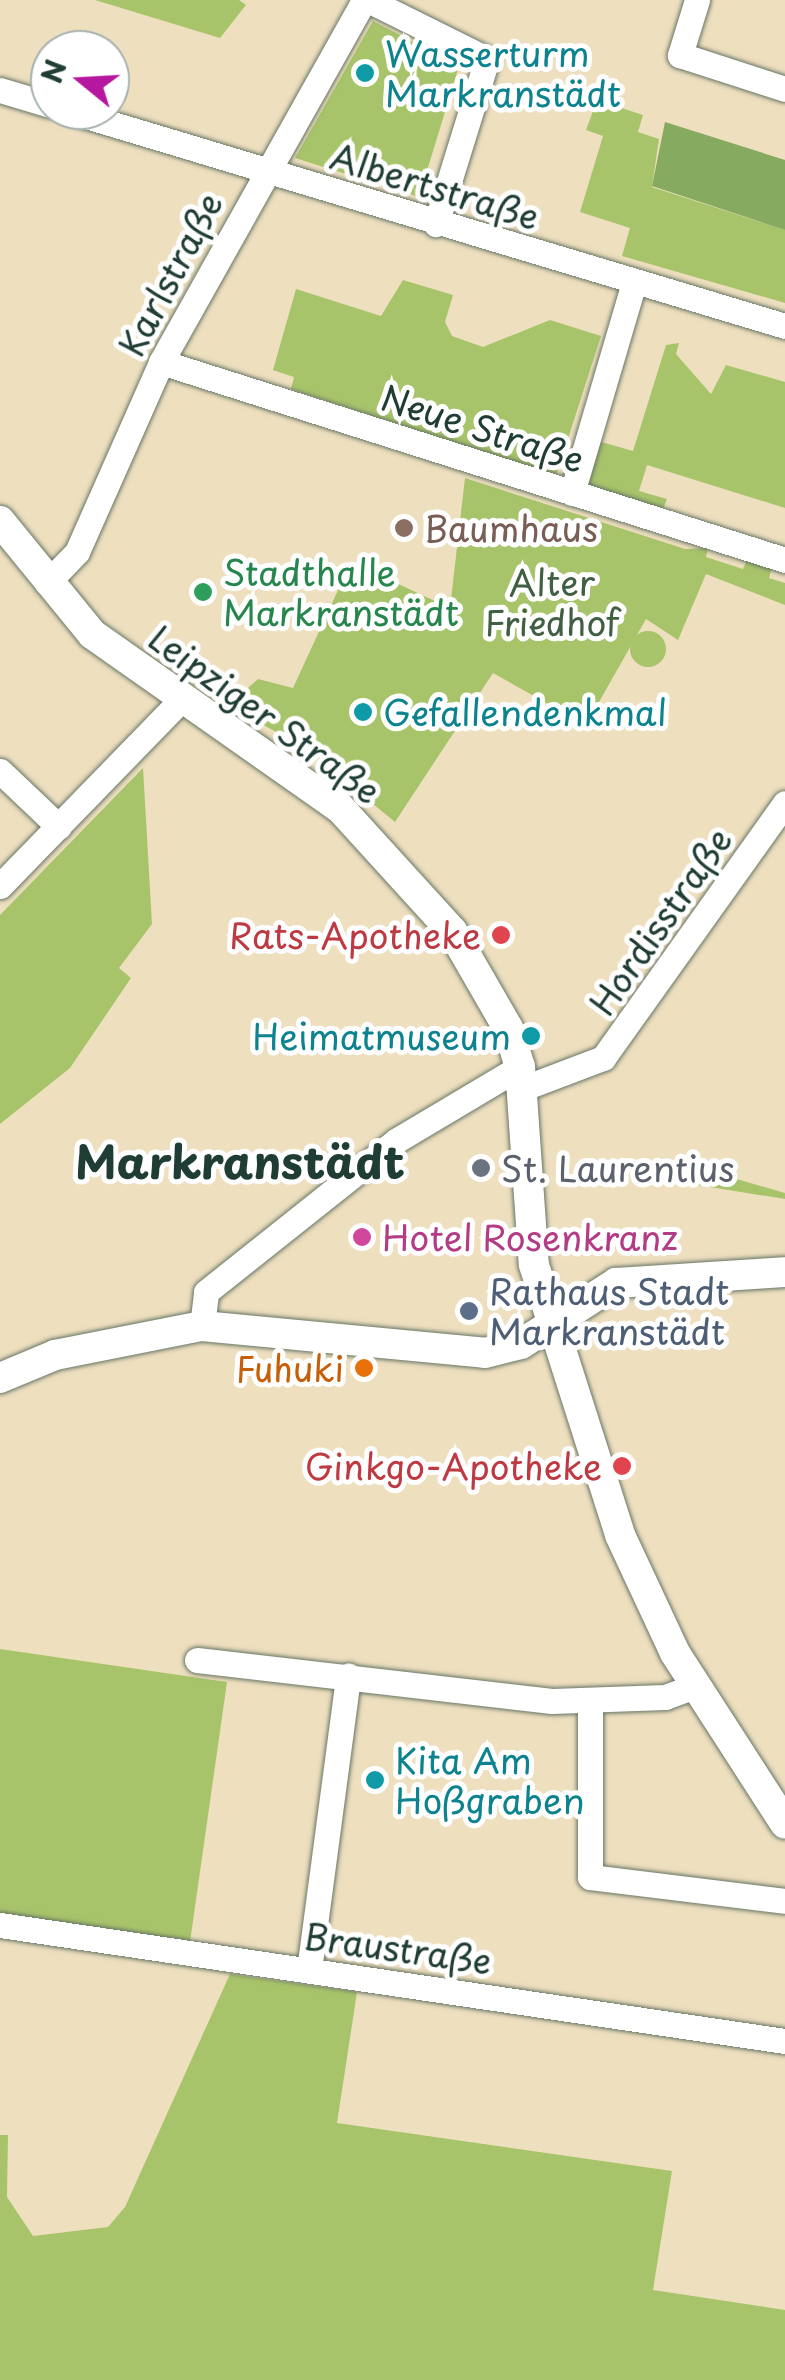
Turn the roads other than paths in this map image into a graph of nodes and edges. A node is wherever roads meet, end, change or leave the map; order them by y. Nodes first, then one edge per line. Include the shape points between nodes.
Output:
1 (366, 0) edge
2 (697, 0) edge
3 (785, 88) edge
4 (0, 90) edge
5 (30, 99) edge
6 (130, 130) edge
7 (266, 172) junction
8 (436, 224) junction
9 (634, 282) junction
10 (785, 326) edge
11 (161, 362) junction
12 (572, 494) junction
13 (0, 520) edge
14 (785, 560) edge
15 (46, 583) junction
16 (182, 698) junction
17 (0, 771) edge
18 (785, 803) edge
19 (58, 827) junction
20 (0, 886) edge
21 (522, 1078) junction
22 (785, 1272) edge
23 (551, 1322) junction
24 (202, 1326) junction
25 (0, 1378) edge
26 (197, 1660) dead end
27 (348, 1676) junction
28 (694, 1686) junction
29 (590, 1703) junction
30 (785, 1824) edge
31 (785, 1900) edge
32 (0, 1925) edge
33 (309, 1970) junction
34 (785, 2040) edge

1 - 7 street, Karlstraße
1 - 8 street via 487,59
2 - 3 street via 680,55
4 - 5 street
6 - 7 street, Albertstraße
7 - 8 street, Albertstraße
7 - 11 street, Karlstraße
8 - 9 street, Albertstraße
9 - 10 street, Albertstraße
9 - 12 street
11 - 12 street, Neue Straße
11 - 15 street, Karlstraße via 77,552
12 - 14 street, Neue Straße
13 - 15 main road, Leipziger Straße
15 - 16 main road, Leipziger Straße via 92,634
16 - 19 street
16 - 21 main road, Leipziger Straße via 340,808 398,863 452,930
17 - 19 street
18 - 21 street, Hordisstraße via 603,1058
19 - 20 street
21 - 23 main road, Leipziger Straße via 534,1265
21 - 24 street, Hordisstraße via 397,1140 206,1292
22 - 23 main road via 616,1283
23 - 24 main road via 522,1344 486,1353
23 - 28 main road, Leipziger Straße via 620,1536
24 - 25 main road via 55,1355
26 - 27 street
27 - 29 street
27 - 33 street
28 - 29 street
28 - 30 main road, Leipziger Straße
29 - 31 street via 590,1876
32 - 33 street, Braustraße
33 - 34 street, Braustraße

